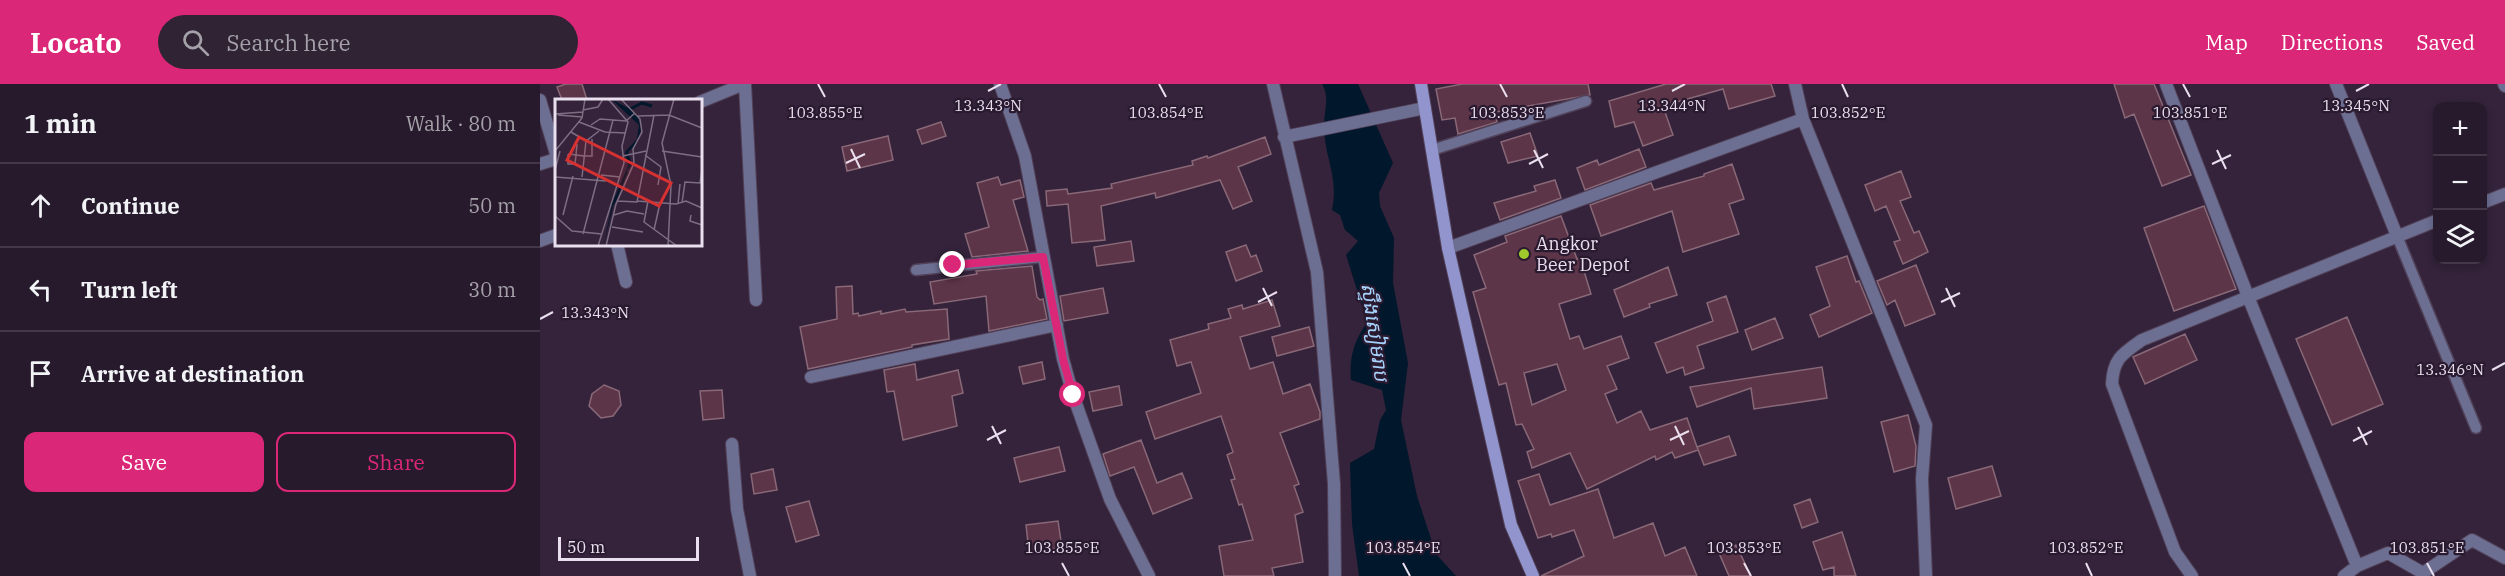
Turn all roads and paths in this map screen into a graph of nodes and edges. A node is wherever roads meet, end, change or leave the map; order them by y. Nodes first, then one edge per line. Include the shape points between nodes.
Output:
1 (745, 84) edge
2 (1000, 84) edge
3 (1273, 84) edge
4 (1420, 84) edge
5 (1795, 84) edge
6 (2166, 84) edge
7 (2336, 84) edge
8 (540, 100) edge
9 (702, 101) edge
10 (1586, 101) dead end
11 (1425, 108) junction
12 (1803, 119) junction
13 (1284, 137) junction
14 (1432, 150) junction
15 (555, 151) edge
16 (555, 159) edge
17 (540, 164) edge
18 (2505, 194) edge
19 (2487, 201) edge
20 (2433, 222) edge
21 (555, 235) edge
22 (2397, 236) junction
23 (540, 241) edge
24 (617, 246) edge
25 (1448, 248) junction
26 (1043, 257) junction
27 (916, 270) dead end
28 (626, 282) dead end
29 (2249, 299) junction
30 (756, 300) dead end
31 (1057, 325) junction
32 (811, 377) dead end
33 (2476, 428) dead end
34 (732, 444) dead end
35 (2505, 558) edge
36 (2357, 566) junction
37 (750, 576) edge
38 (1149, 576) edge
39 (1335, 576) edge
40 (1533, 576) edge
41 (1926, 576) edge
42 (2192, 576) edge
43 (2344, 576) edge

1 - 9 street
1 - 30 street
2 - 26 street via 1025,156
3 - 13 street
4 - 11 street
5 - 12 street
6 - 29 street
7 - 22 street
8 - 15 street
10 - 14 lane
11 - 13 street
11 - 14 street
12 - 25 street
12 - 41 street via 1926,425 1922,479
13 - 39 street via 1317,272 1332,461
14 - 25 street
16 - 17 street
18 - 19 street
20 - 22 street
21 - 23 street
22 - 29 street
22 - 33 lane
24 - 28 street
25 - 40 street via 1511,525
26 - 27 lane
26 - 31 street
29 - 36 street
29 - 42 street via 2142,340 2113,367 2112,384 2175,552
31 - 32 street
31 - 38 street via 1073,395 1110,499
34 - 37 street via 737,509
35 - 36 street via 2472,540 2424,573 2388,553
36 - 43 street

